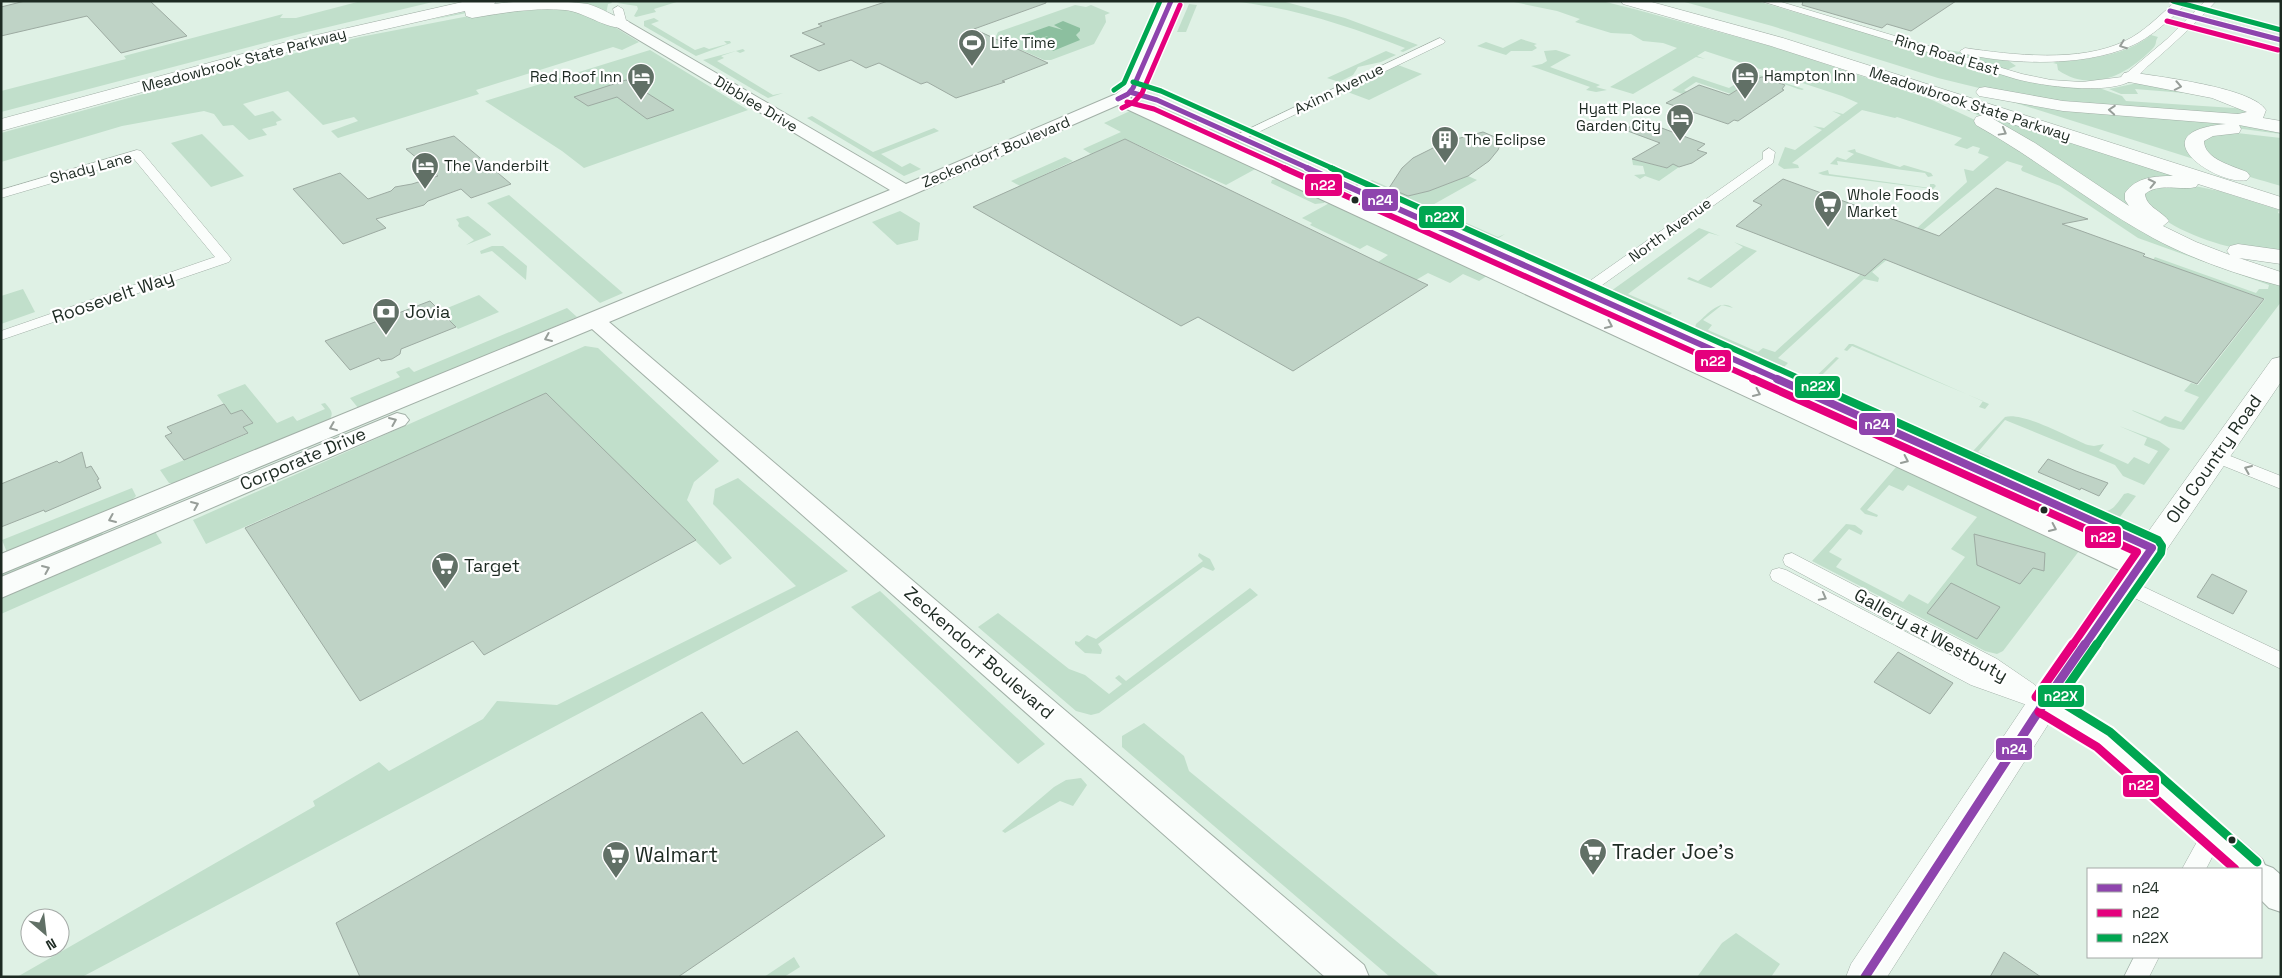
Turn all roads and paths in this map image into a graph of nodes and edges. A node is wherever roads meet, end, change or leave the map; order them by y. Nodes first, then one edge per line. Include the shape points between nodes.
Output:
1 (454, 1) edge
2 (489, 1) edge
3 (1171, 1) edge
4 (1629, 1) edge
5 (1661, 1) edge
6 (1766, 1) edge
7 (1781, 1) edge
8 (2213, 1) edge
9 (2177, 6) edge
10 (2198, 15) junction
11 (620, 16) joint
12 (2245, 27) junction
13 (2281, 31) edge
14 (2281, 40) edge
15 (1440, 41) dead end
16 (2171, 41) junction
17 (276, 50) junction
18 (2082, 55) junction
19 (2002, 56) junction
20 (1868, 61) junction
21 (1848, 64) junction
22 (1999, 71) junction
23 (2130, 77) junction
24 (2099, 85) junction
25 (1124, 96) junction
26 (1, 116) edge
27 (2236, 119) junction
28 (1208, 123) junction
29 (1, 125) edge
30 (2281, 127) edge
31 (1189, 132) junction
32 (2281, 136) edge
33 (1238, 137) junction
34 (1769, 152) dead end
35 (1331, 178) junction
36 (1312, 188) junction
37 (905, 191) junction
38 (2281, 193) edge
39 (1, 194) edge
40 (2281, 204) edge
41 (2281, 256) edge
42 (224, 259) joint
43 (2281, 279) edge
44 (1574, 298) junction
45 (599, 325) junction
46 (1, 336) edge
47 (2280, 359) edge
48 (2215, 456) junction
49 (2281, 483) edge
50 (1, 565) edge
51 (1786, 567) dead end
52 (2140, 568) junction
53 (1, 588) edge
54 (2281, 661) edge
55 (2044, 703) junction
56 (2212, 836) junction
57 (2195, 868) edge
58 (2249, 868) edge
59 (2262, 880) edge
60 (2281, 897) edge
61 (2146, 958) edge
62 (1351, 977) edge
63 (1865, 977) edge
64 (2136, 977) edge

1 - 26 main road, Meadowbrook State Parkway via 262,46
2 - 17 main road, Meadowbrook State Parkway
3 - 25 street
4 - 21 main road, Meadowbrook State Parkway
5 - 20 main road, Meadowbrook State Parkway
6 - 22 street, Ring Road East
7 - 19 street, Ring Road East via 1933,45
8 - 10 street
8 - 12 street via 2222,12
9 - 10 street
9 -> 18 street via 2128,44
10 - 12 street
10 - 16 street
11 - 17 main road via 608,21 578,6 528,4
11 - 37 street, Dibblee Drive
12 - 13 street
12 - 14 street
12 - 16 street via 2204,28
15 - 33 street, Axinn Avenue
16 - 23 street
17 - 29 main road, Meadowbrook State Parkway
18 - 19 street, Ring Road East
18 - 24 street via 2046,64 2049,70 2070,79
19 - 22 street via 2021,63 2025,68
27 -> 20 main road via 2038,103
20 - 38 main road, Meadowbrook State Parkway
21 - 40 main road, Meadowbrook State Parkway
21 -> 43 main road via 1943,102 1999,129 2176,241
22 - 24 street, Ring Road East via 2051,83
23 - 24 street, Ring Road East
23 -> 27 main road via 2232,98 2257,110 2254,116
25 - 28 street via 1153,98
25 - 31 street
25 - 37 street, Zeckendorf Boulevard
27 - 30 main road
28 - 31 street
28 - 33 street
31 - 36 street
32 - 38 main road via 2222,129 2200,134 2193,141 2196,150 2207,160
33 - 35 street
34 - 44 street, North Avenue via 1769,160
35 - 36 street
35 - 44 street
36 - 44 street
37 - 45 street, Zeckendorf Boulevard
39 - 42 street, Shady Lane via 137,154
41 -> 40 main road via 2233,250 2187,236 2151,216 2138,205 2134,196 2139,187 2147,183 2173,181
42 - 46 street, Roosevelt Way
44 - 52 street
45 -> 50 street, Corporate Drive
53 -> 45 street, Corporate Drive
45 - 62 street, Zeckendorf Boulevard
47 - 48 main road, Old Country Road
49 -> 48 street
48 - 52 main road, Old Country Road
51 - 55 street, Gallery at Westbuty via 1978,679
52 - 54 street
52 - 55 main road, Old Country Road
55 - 56 street via 2102,739
55 - 63 main road, Old Country Road
56 - 57 street
56 - 58 street
59 - 60 street
61 - 64 street

